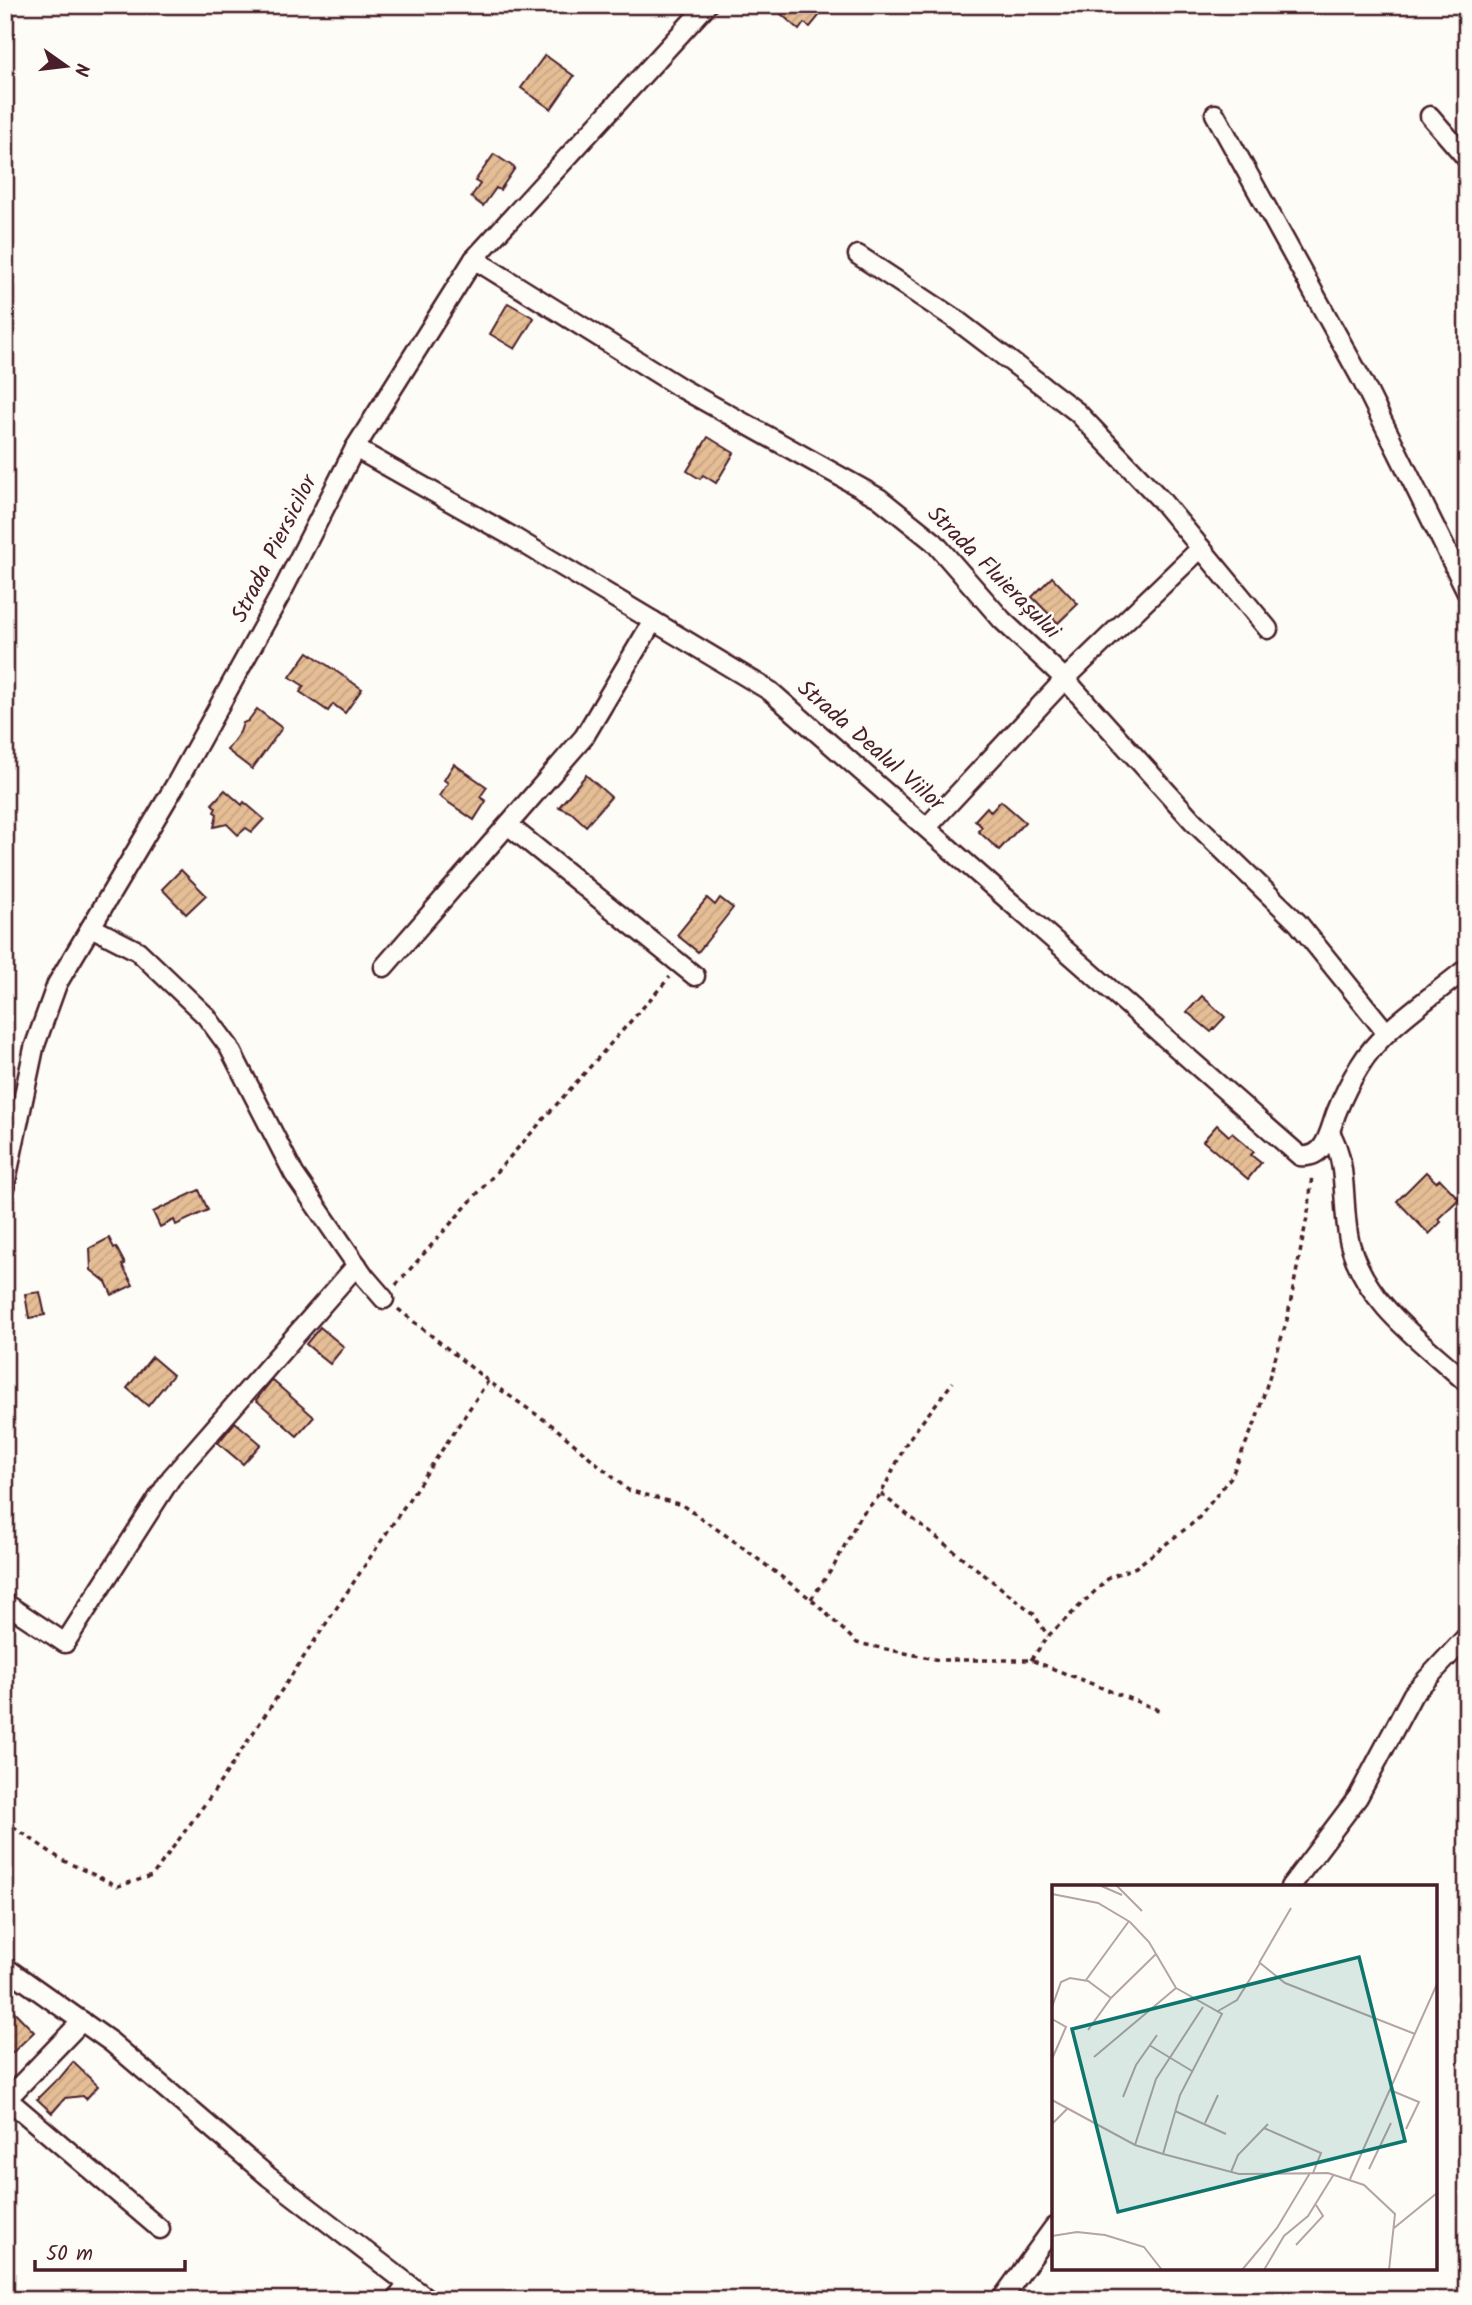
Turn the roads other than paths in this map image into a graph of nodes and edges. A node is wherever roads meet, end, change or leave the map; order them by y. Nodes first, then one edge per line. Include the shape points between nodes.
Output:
1 (707, 5) edge
2 (1215, 114) dead end
3 (1430, 116) dead end
4 (1467, 159) edge
5 (858, 255) dead end
6 (474, 259) junction
7 (355, 448) junction
8 (1202, 548) junction
9 (1467, 592) edge
10 (653, 621) junction
11 (1268, 629) dead end
12 (1065, 679) junction
13 (508, 825) junction
14 (927, 827) junction
15 (91, 927) junction
16 (384, 967) dead end
17 (1467, 968) edge
18 (695, 976) dead end
19 (1386, 1032) junction
20 (1330, 1133) junction
21 (5, 1185) edge
22 (357, 1265) junction
23 (384, 1299) road end
24 (1467, 1383) edge
25 (5, 1603) edge
26 (1467, 1636) edge
27 (1292, 1885) edge
28 (5, 1967) edge
29 (82, 2021) junction
30 (6, 2098) edge
31 (160, 2229) dead end
32 (1052, 2230) edge
33 (408, 2284) junction
34 (396, 2300) edge
35 (429, 2300) edge
36 (1001, 2300) edge

1 - 6 street, Strada Piersicilor
2 - 9 street via 1363,382
3 - 4 street
5 - 8 street via 955,320 1077,412
6 - 7 street, Strada Piersicilor
6 - 12 street, Strada Fluierașului via 681,388 879,498 933,542 1003,620
7 - 10 street, Strada Dealul Viilor
7 - 15 street, Strada Piersicilor via 282,592
8 - 11 street
8 - 12 street
10 - 13 street via 584,737
10 - 14 street, Strada Dealul Viilor via 770,691
12 - 14 street
12 - 19 street, Strada Fluierașului via 1193,821 1297,923
13 - 16 street
13 - 18 street
14 - 20 street, Strada Dealul Viilor via 1300,1156 1320,1150
15 - 21 street, Strada Piersicilor via 57,984 34,1048
15 - 22 street via 138,951 206,1016 229,1047 294,1174
17 - 19 street
19 - 20 street via 1360,1065
20 - 24 street via 1337,1148 1350,1246 1359,1268 1403,1326
22 - 23 street
22 - 25 street via 171,1478 65,1643
26 - 27 street via 1413,1693 1358,1797
28 - 29 street
29 - 30 street
29 - 33 street via 269,2177
30 - 31 street
32 - 36 street
33 - 34 street
33 - 35 street

